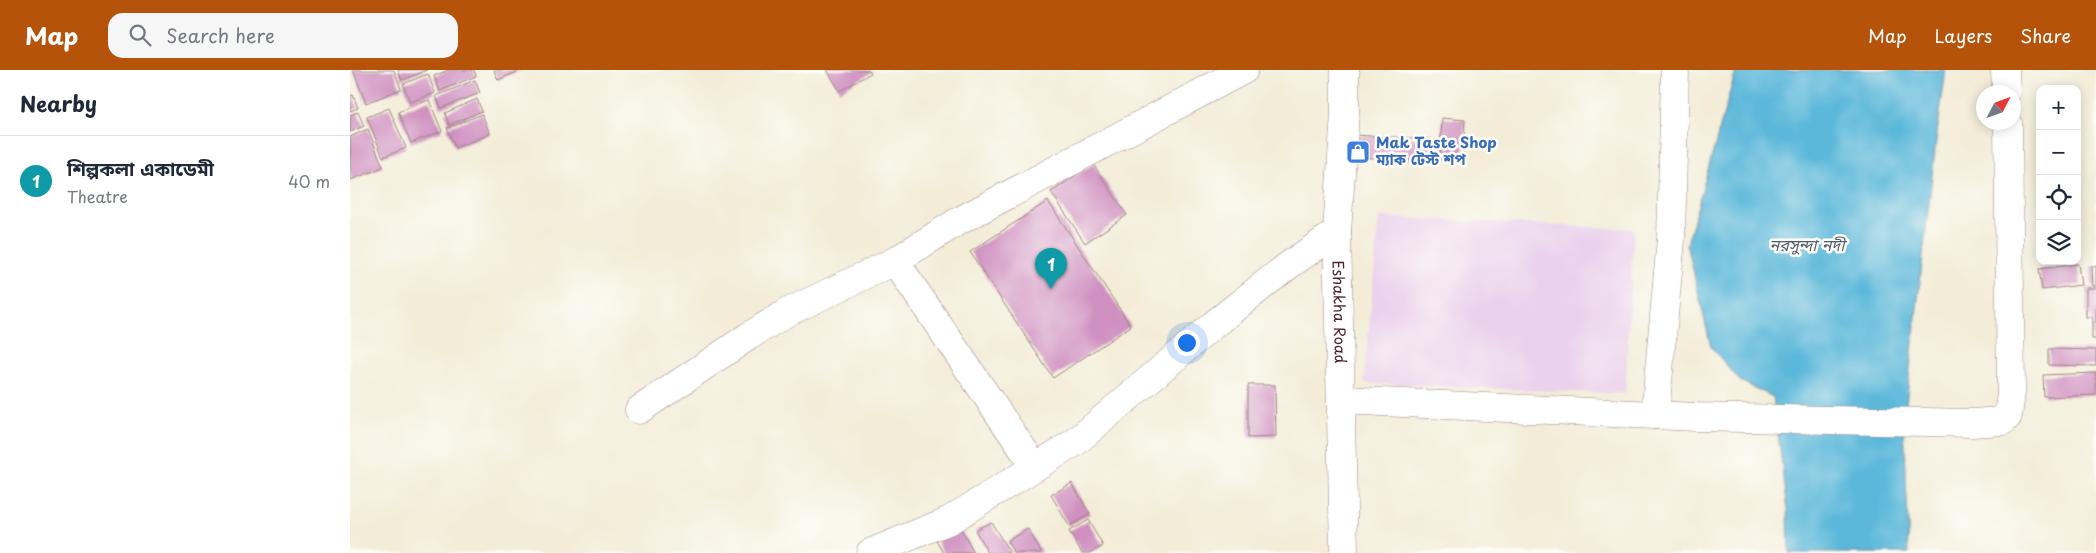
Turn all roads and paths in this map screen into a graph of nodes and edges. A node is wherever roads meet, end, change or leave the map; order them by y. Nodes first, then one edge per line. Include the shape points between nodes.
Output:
1 (1244, 70) edge
2 (1345, 70) edge
3 (1675, 70) edge
4 (2004, 70) edge
5 (2005, 85) edge
6 (2008, 130) edge
7 (1338, 232) junction
8 (895, 261) junction
9 (1341, 400) junction
10 (639, 410) dead end
11 (1655, 415) junction
12 (1035, 467) junction
13 (870, 553) edge
14 (1344, 553) edge

1 - 8 street via 957,222
2 - 7 street, Eshakha Road
3 - 11 street via 1671,239
4 - 5 street
6 - 11 street via 2011,393 2008,416 2003,421 1972,423
7 - 9 street, Eshakha Road
7 - 12 street via 1251,295 1077,441
8 - 10 street via 788,312
8 - 12 street
9 - 11 street
9 - 14 street, Eshakha Road
12 - 13 street via 950,520

